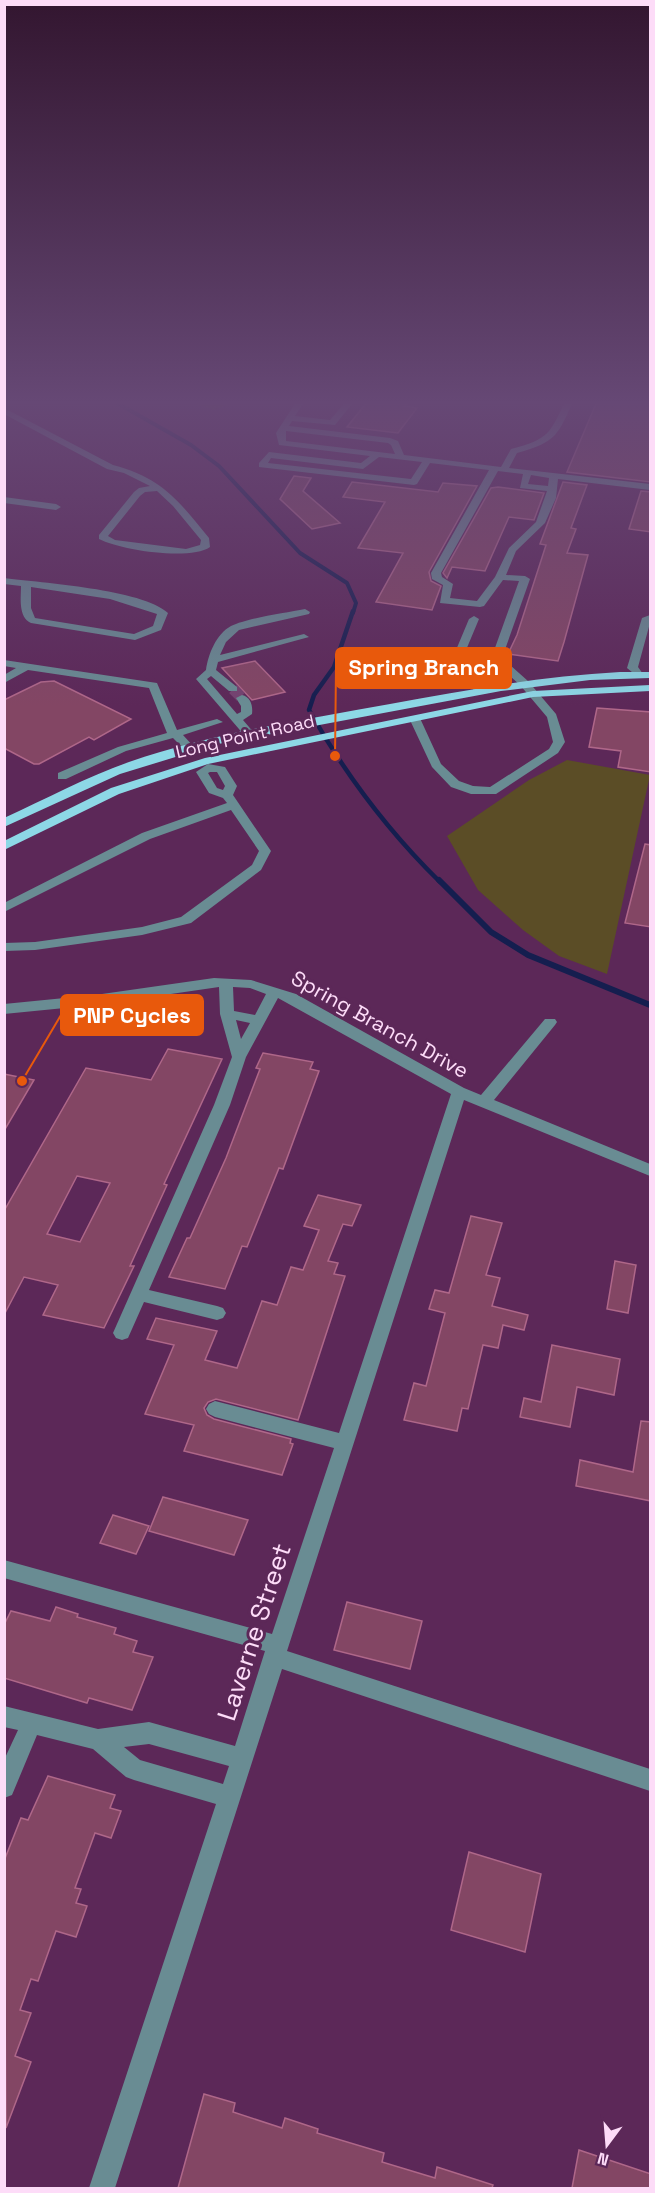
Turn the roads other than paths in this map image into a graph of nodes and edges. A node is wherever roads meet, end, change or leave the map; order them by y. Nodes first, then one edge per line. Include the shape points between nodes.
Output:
1 (7, 501) edge
2 (132, 501) edge
3 (173, 501) edge
4 (477, 501) edge
5 (548, 501) edge
6 (56, 507) dead end
7 (500, 577) junction
8 (4, 581) edge
9 (26, 584) junction
10 (305, 612) dead end
11 (651, 618) edge
12 (474, 619) dead end
13 (304, 637) dead end
14 (4, 663) edge
15 (458, 664) junction
16 (211, 665) junction
17 (26, 666) junction
18 (400, 673) dead end
19 (638, 674) junction
20 (651, 675) edge
21 (4, 680) edge
22 (524, 683) junction
23 (651, 688) edge
24 (480, 691) junction
25 (533, 694) junction
26 (415, 718) junction
27 (236, 719) junction
28 (216, 722) dead end
29 (173, 732) junction
30 (249, 734) junction
31 (190, 749) junction
32 (206, 764) junction
33 (62, 776) dead end
34 (231, 800) junction
35 (4, 823) edge
36 (4, 846) edge
37 (4, 908) edge
38 (4, 947) edge
39 (226, 983) junction
40 (275, 990) junction
41 (4, 1009) edge
42 (227, 1014) junction
43 (259, 1020) junction
44 (550, 1022) dead end
45 (239, 1057) junction
46 (459, 1092) junction
47 (484, 1102) junction
48 (651, 1170) edge
49 (139, 1294) junction
50 (217, 1313) dead end
51 (122, 1333) dead end
52 (214, 1408) dead end
53 (343, 1442) junction
54 (4, 1569) edge
55 (275, 1650) junction
56 (4, 1716) edge
57 (31, 1724) junction
58 (98, 1740) junction
59 (242, 1759) junction
60 (651, 1780) edge
61 (4, 1787) edge
62 (230, 1797) junction
63 (102, 2188) edge

1 - 6 street
2 - 3 street via 102,535 104,539 186,552 205,547 206,540
4 - 7 street via 456,532 436,573 437,579 448,584 444,601 480,604
5 - 7 street via 540,523 512,550
7 - 22 street via 525,579 496,660
8 - 9 street
9 - 9 street via 26,608 31,620 135,637 157,628 163,613 150,604
10 - 16 street via 236,628 226,634
11 - 19 street via 647,618 632,668
12 - 15 street
13 - 16 street
14 - 17 street
15 - 18 street
15 - 24 street
16 - 27 street via 201,679
16 - 27 street via 247,706 246,714
17 - 21 street
17 - 29 street via 153,685
19 - 20 main road, Long Point Road
19 - 22 main road, Long Point Road via 574,676
22 - 24 main road, Long Point Road
22 - 25 street
23 - 25 main road, Long Point Road
24 - 30 main road, Long Point Road
25 - 26 main road, Long Point Road
25 - 26 street via 552,716 559,742 554,751 492,791 471,790 445,776
26 - 32 main road, Long Point Road
27 - 30 street
28 - 29 street
29 - 31 street
29 - 33 street
30 - 31 main road, Long Point Road
31 - 32 main road
31 - 35 main road, Long Point Road via 105,776
32 - 34 street via 202,772 213,790
32 - 36 main road, Long Point Road via 115,790
34 - 37 street via 146,836
34 - 38 street via 265,851 257,867 186,920 142,931
39 - 40 street, Spring Branch Drive
39 - 41 street, Spring Branch Drive
39 - 42 street
40 - 43 street
40 - 46 street, Spring Branch Drive
42 - 43 street
42 - 45 street
43 - 45 street
44 - 47 street
45 - 49 street
46 - 47 street, Spring Branch Drive
46 - 53 street, Laverne Street
47 - 48 street, Spring Branch Drive
49 - 50 street
49 - 51 street
52 - 53 street
53 - 55 street, Laverne Street
54 - 55 street
55 - 59 street, Laverne Street
55 - 60 street
56 - 57 street
57 - 58 street
57 - 61 street
58 - 59 street via 149,1732
58 - 62 street via 134,1769
59 - 62 street, Laverne Street
62 - 63 street, Laverne Street

